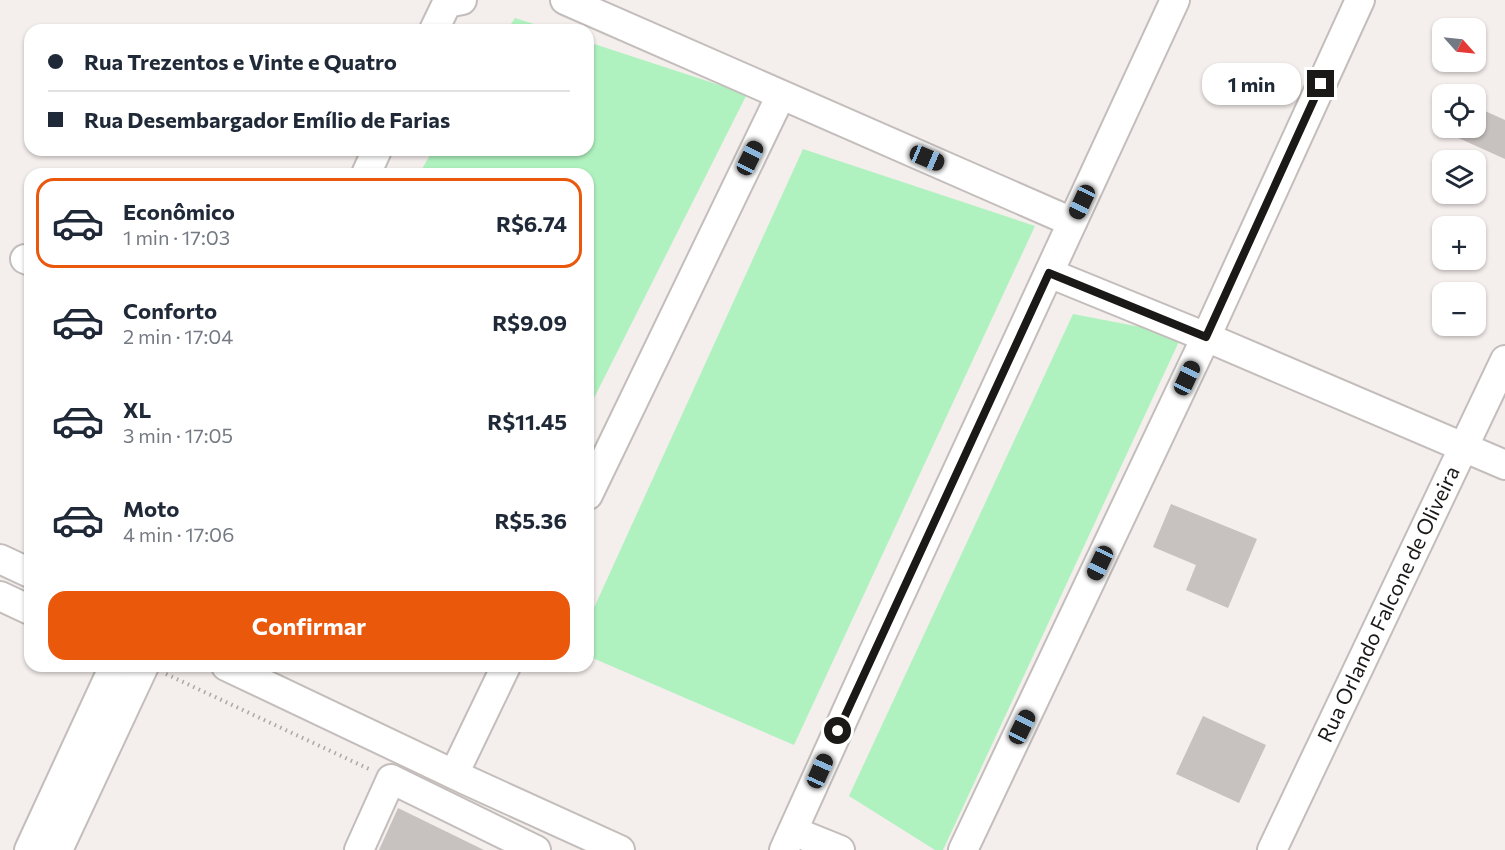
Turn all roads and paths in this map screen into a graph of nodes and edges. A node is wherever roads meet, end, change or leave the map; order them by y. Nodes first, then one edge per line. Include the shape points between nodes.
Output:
1 (462, 0) edge
2 (565, 0) edge
3 (1175, 0) edge
4 (1360, 0) edge
5 (437, 24) edge
6 (781, 95) junction
7 (1072, 222) junction
8 (1049, 273) junction
9 (1206, 337) junction
10 (1505, 360) edge
11 (1463, 448) junction
12 (1505, 465) edge
13 (594, 483) edge
14 (0, 559) edge
15 (24, 570) edge
16 (0, 596) edge
17 (24, 607) edge
18 (111, 672) edge
19 (149, 672) edge
20 (160, 672) edge
21 (239, 672) edge
22 (503, 672) edge
23 (454, 774) junction
24 (392, 779) junction
25 (789, 841) edge
26 (28, 850) edge
27 (58, 850) edge
28 (358, 850) edge
29 (536, 850) edge
30 (620, 850) edge
31 (840, 850) edge
32 (963, 850) edge
33 (1272, 850) edge

1 - 5 street via 447,3
2 - 6 street
3 - 7 street
4 - 9 street
6 - 7 street
6 - 13 street
7 - 8 street
8 - 9 street
8 - 25 street
9 - 11 street
9 - 32 street
10 - 11 street, Rua Orlando Falcone de Oliveira
11 - 12 street
11 - 33 street, Rua Orlando Falcone de Oliveira
14 - 15 street
16 - 17 street
18 - 26 street
19 - 27 street
20 - 24 path
21 - 23 street
22 - 23 street
23 - 30 street
24 - 28 street
24 - 29 street
25 - 31 street

